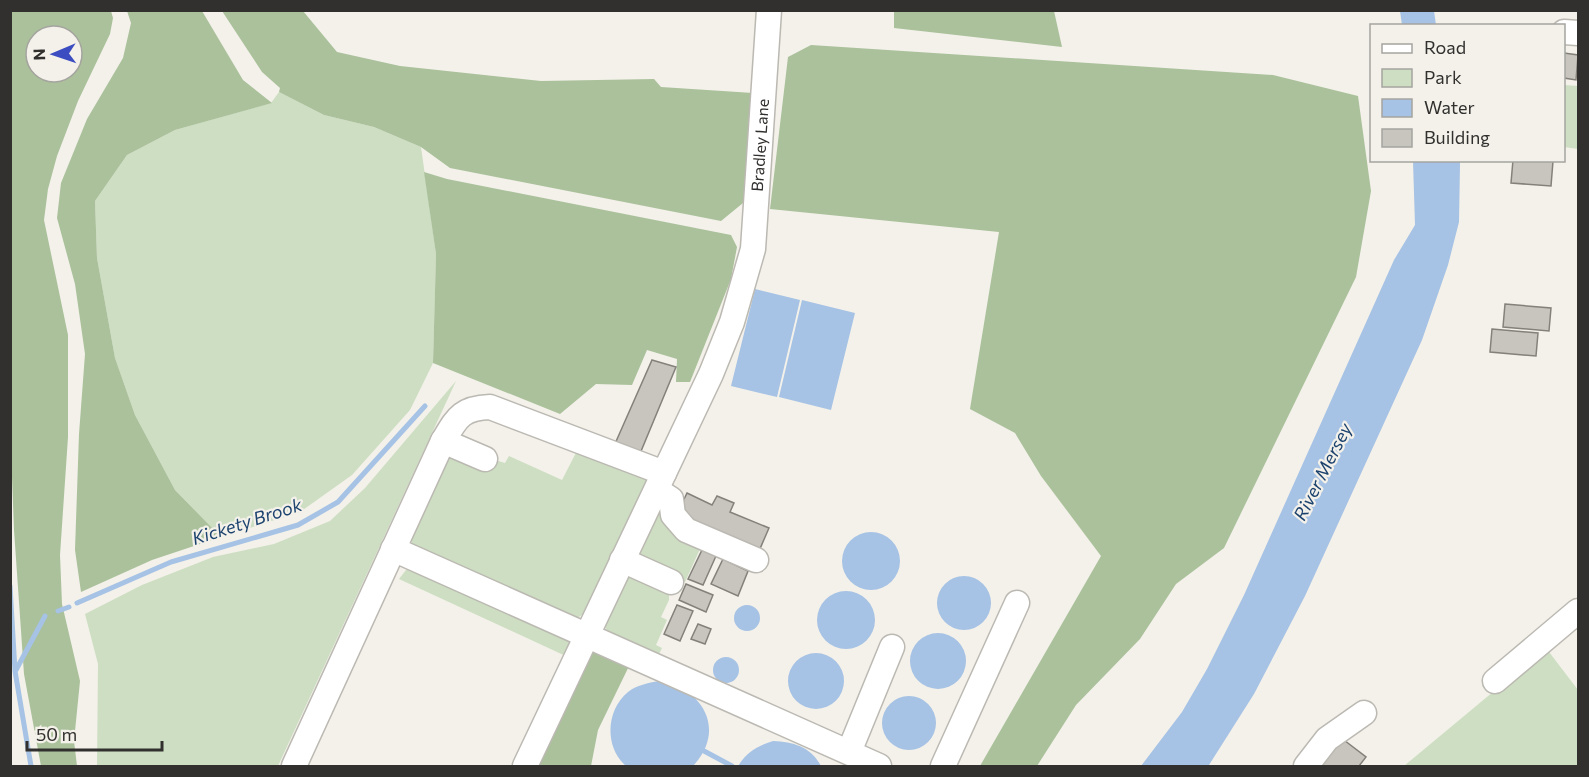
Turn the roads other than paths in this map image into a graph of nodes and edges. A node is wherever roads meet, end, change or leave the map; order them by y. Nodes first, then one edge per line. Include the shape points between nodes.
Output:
1 (769, 10) edge
2 (444, 441) junction
3 (485, 459) dead end
4 (660, 481) junction
5 (393, 549) junction
6 (622, 560) junction
7 (756, 560) dead end
8 (671, 582) dead end
9 (1017, 603) dead end
10 (1578, 611) edge
11 (586, 634) junction
12 (892, 647) dead end
13 (1495, 681) dead end
14 (1364, 713) dead end
15 (849, 752) junction
16 (294, 766) edge
17 (525, 766) edge
18 (879, 766) edge
19 (943, 766) edge
20 (1306, 766) edge

1 - 4 street, Bradley Lane via 755,232 745,276 711,374
2 - 3 street
2 - 4 street via 466,411 490,407
2 - 5 street
4 - 6 street, Bradley Lane
4 - 7 street via 671,499 673,514 686,530
5 - 11 street
5 - 16 street
6 - 8 street
6 - 11 street, Bradley Lane
9 - 19 street
10 - 13 street
11 - 15 street
11 - 17 street, Bradley Lane
12 - 15 street
14 - 20 street via 1327,739
15 - 18 street

